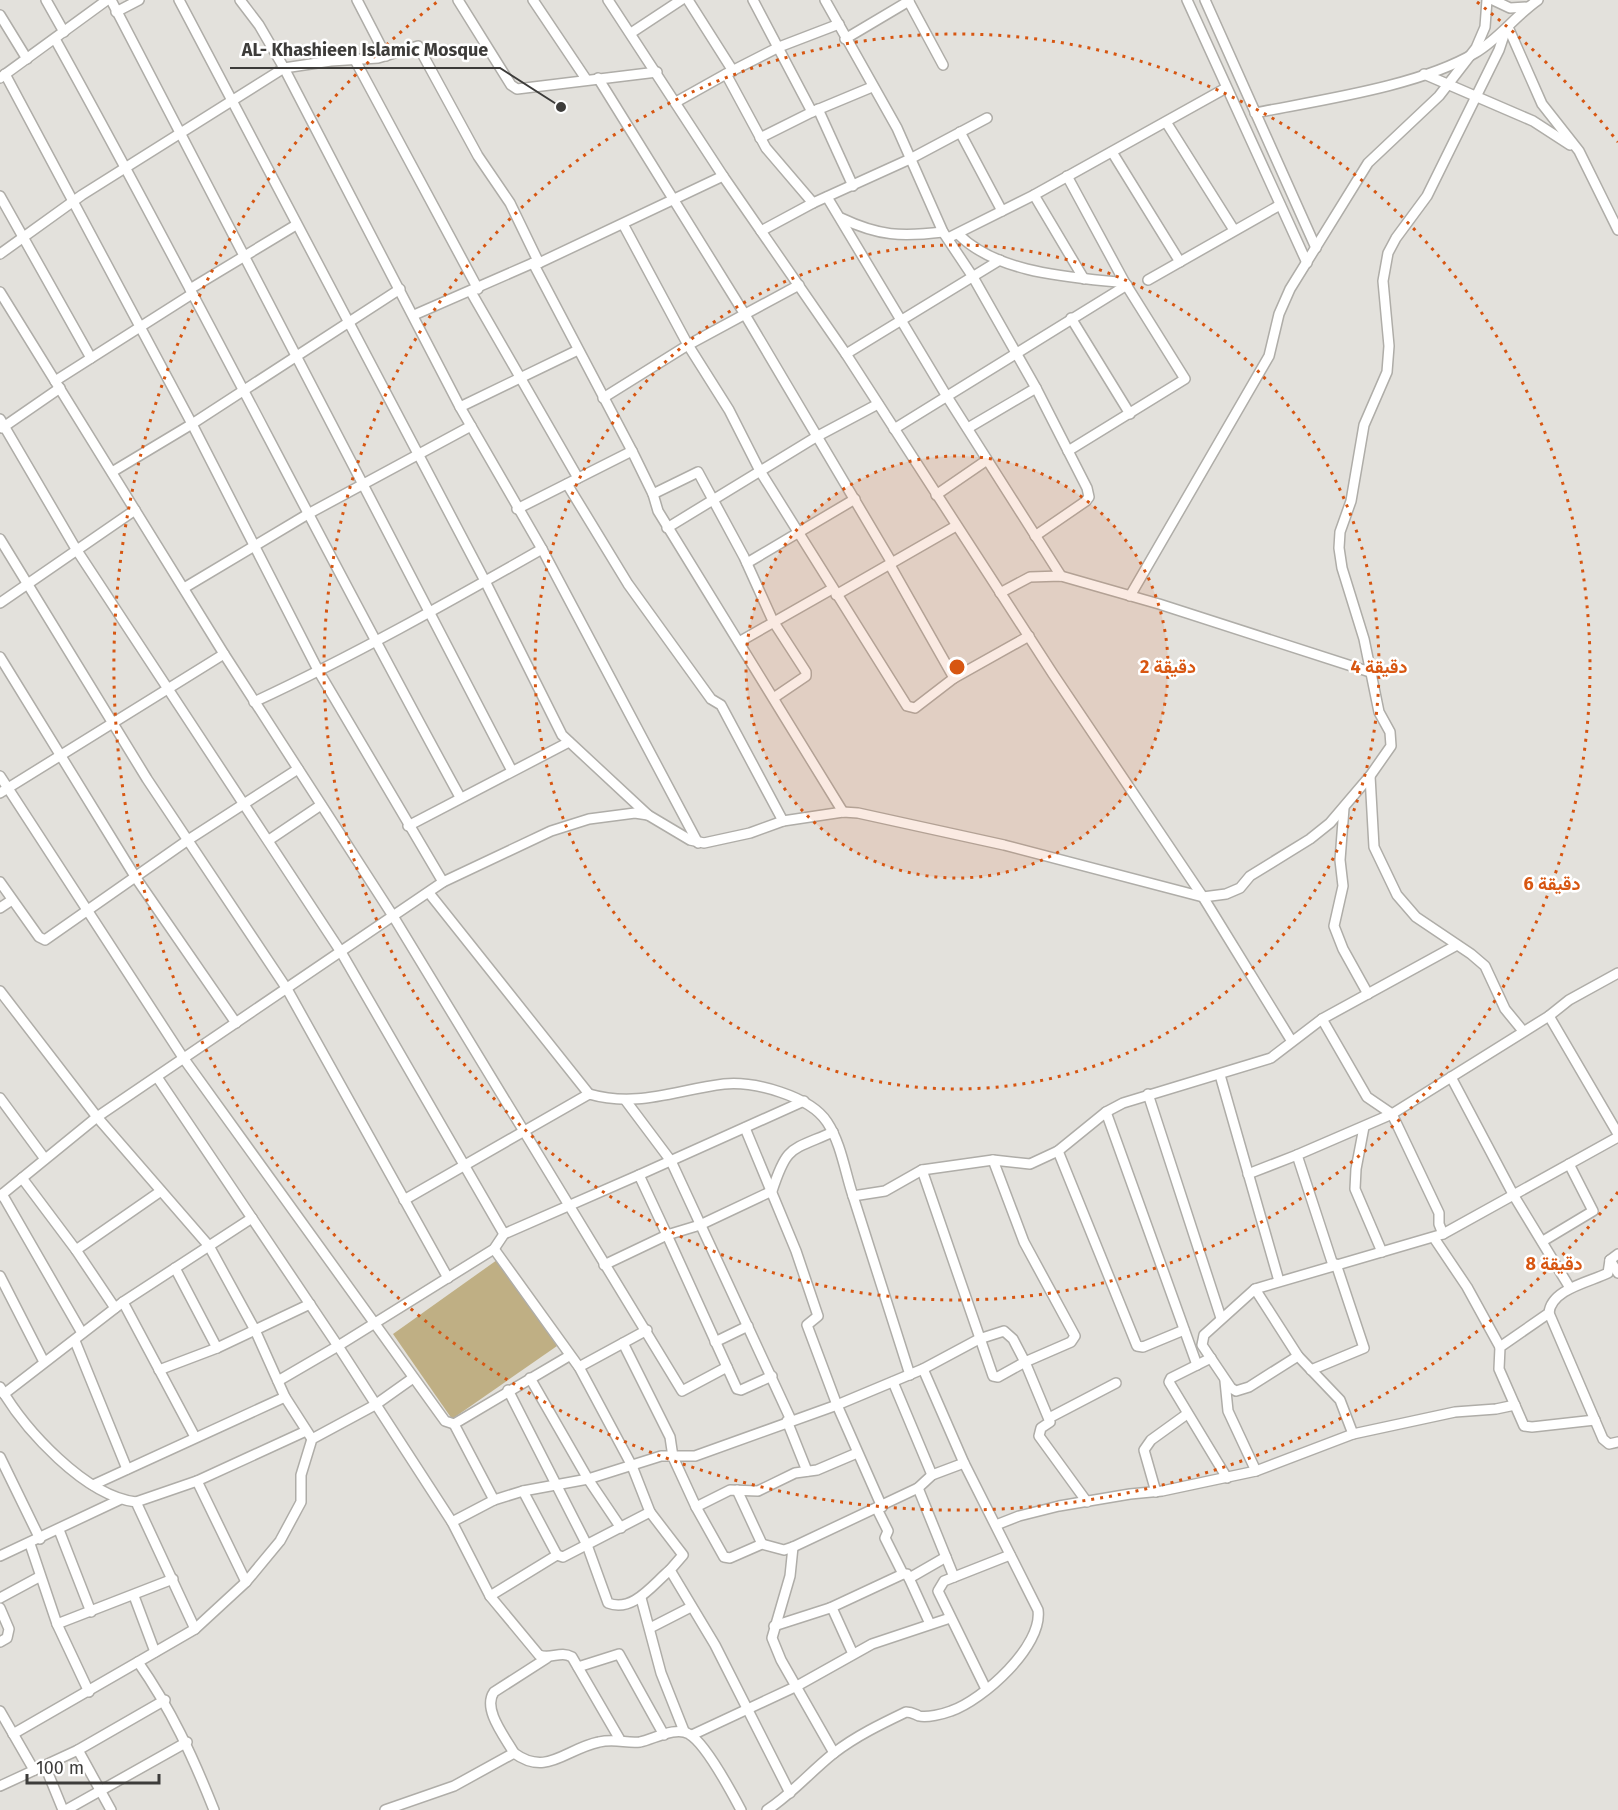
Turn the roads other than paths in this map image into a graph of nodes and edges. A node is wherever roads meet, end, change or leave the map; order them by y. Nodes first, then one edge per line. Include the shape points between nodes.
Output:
1 (46, 0) edge
2 (109, 0) edge
3 (139, 0) edge
4 (179, 0) edge
5 (241, 0) edge
6 (357, 0) edge
7 (458, 0) edge
8 (533, 0) edge
9 (608, 0) edge
10 (681, 0) edge
11 (688, 0) edge
12 (753, 0) edge
13 (825, 0) edge
14 (1187, 0) edge
15 (1205, 0) edge
16 (1487, 0) edge
17 (1493, 0) edge
18 (1538, 0) edge
19 (908, 1) edge
20 (1528, 7) junction
21 (116, 12) junction
22 (0, 15) edge
23 (839, 24) junction
24 (1507, 28) junction
25 (64, 32) junction
26 (631, 33) junction
27 (55, 39) junction
28 (845, 39) junction
29 (779, 47) junction
30 (386, 56) junction
31 (1470, 56) junction
32 (27, 59) junction
33 (355, 60) junction
34 (943, 65) dead end
35 (284, 68) junction
36 (657, 72) junction
37 (729, 73) junction
38 (1424, 74) junction
39 (3, 76) edge
40 (598, 78) junction
41 (586, 79) junction
42 (1449, 84) junction
43 (872, 87) junction
44 (1226, 88) junction
45 (1476, 96) junction
46 (231, 99) junction
47 (676, 102) junction
48 (815, 110) junction
49 (1256, 113) junction
50 (987, 118) dead end
51 (1166, 122) junction
52 (178, 132) junction
53 (960, 132) junction
54 (760, 138) junction
55 (1579, 151) junction
56 (1112, 152) junction
57 (910, 159) junction
58 (126, 166) junction
59 (723, 176) junction
60 (1067, 176) junction
61 (853, 186) junction
62 (1034, 195) junction
63 (0, 196) edge
64 (827, 197) junction
65 (72, 201) junction
66 (674, 201) junction
67 (813, 203) junction
68 (1280, 205) junction
69 (1002, 211) junction
70 (841, 218) junction
71 (622, 224) junction
72 (296, 225) junction
73 (1234, 230) junction
74 (1618, 230) edge
75 (761, 231) junction
76 (945, 235) junction
77 (959, 235) junction
78 (23, 238) junction
79 (1316, 248) junction
80 (0, 254) edge
81 (243, 256) junction
82 (1000, 260) junction
83 (1180, 262) junction
84 (1307, 262) junction
85 (536, 263) junction
86 (973, 277) junction
87 (1084, 279) junction
88 (1148, 280) dead end
89 (1126, 284) junction
90 (799, 285) junction
91 (400, 290) junction
92 (474, 290) junction
93 (0, 292) edge
94 (191, 292) junction
95 (744, 313) junction
96 (414, 315) junction
97 (1071, 318) junction
98 (901, 320) junction
99 (347, 324) junction
100 (140, 327) junction
101 (688, 345) junction
102 (578, 351) junction
103 (1016, 353) junction
104 (846, 354) junction
105 (297, 357) junction
106 (91, 358) junction
107 (522, 378) junction
108 (57, 385) junction
109 (1036, 388) junction
110 (244, 390) junction
111 (946, 395) junction
112 (603, 398) junction
113 (878, 404) junction
114 (460, 407) junction
115 (1130, 414) junction
116 (192, 424) junction
117 (2, 425) edge
118 (471, 426) junction
119 (894, 429) junction
120 (968, 429) junction
121 (816, 437) junction
122 (632, 451) junction
123 (1068, 451) junction
124 (418, 455) junction
125 (987, 460) junction
126 (760, 471) junction
127 (112, 472) junction
128 (578, 478) junction
129 (365, 484) junction
130 (567, 484) junction
131 (653, 494) junction
132 (936, 495) junction
133 (714, 500) junction
134 (855, 500) junction
135 (517, 509) junction
136 (135, 510) junction
137 (308, 514) junction
138 (956, 526) junction
139 (667, 528) junction
140 (798, 534) junction
141 (1035, 536) junction
142 (0, 539) edge
143 (254, 547) junction
144 (76, 549) junction
145 (542, 549) junction
146 (747, 563) junction
147 (891, 564) junction
148 (1061, 576) junction
149 (485, 581) junction
150 (27, 585) junction
151 (184, 588) junction
152 (834, 592) junction
153 (1000, 593) junction
154 (1130, 596) junction
155 (0, 603) edge
156 (430, 613) junction
157 (773, 621) junction
158 (1029, 636) junction
159 (375, 642) junction
160 (739, 642) junction
161 (224, 654) junction
162 (0, 657) edge
163 (319, 672) junction
164 (1370, 672) junction
165 (954, 678) junction
166 (168, 687) junction
167 (775, 697) junction
168 (254, 702) junction
169 (112, 723) junction
170 (569, 742) junction
171 (61, 753) junction
172 (298, 769) junction
173 (512, 771) junction
174 (0, 776) edge
175 (1370, 776) junction
176 (4, 790) edge
177 (460, 797) junction
178 (245, 804) junction
179 (321, 804) junction
180 (1344, 808) junction
181 (843, 812) junction
182 (648, 815) junction
183 (783, 821) junction
184 (408, 826) junction
185 (188, 840) junction
186 (269, 840) junction
187 (698, 843) junction
188 (136, 878) junction
189 (0, 882) edge
190 (443, 882) junction
191 (429, 893) junction
192 (1203, 897) junction
193 (12, 900) junction
194 (0, 908) edge
195 (87, 910) junction
196 (393, 916) junction
197 (1457, 945) junction
198 (341, 952) junction
199 (1618, 973) edge
200 (287, 989) junction
201 (0, 991) edge
202 (1368, 994) junction
203 (1549, 1016) junction
204 (1322, 1019) junction
205 (236, 1023) junction
206 (1523, 1031) junction
207 (1291, 1040) junction
208 (184, 1059) junction
209 (1220, 1075) junction
210 (157, 1077) junction
211 (1451, 1077) junction
212 (589, 1094) junction
213 (1148, 1094) junction
214 (0, 1098) edge
215 (626, 1101) junction
216 (804, 1101) junction
217 (1106, 1112) junction
218 (1392, 1114) junction
219 (97, 1117) junction
220 (1364, 1127) junction
221 (745, 1128) junction
222 (524, 1132) junction
223 (833, 1132) junction
224 (1618, 1136) edge
225 (1058, 1151) junction
226 (1297, 1155) junction
227 (45, 1159) junction
228 (993, 1160) junction
229 (671, 1161) junction
230 (466, 1164) junction
231 (1569, 1164) junction
232 (922, 1170) junction
233 (1248, 1174) junction
234 (639, 1175) junction
235 (22, 1178) junction
236 (160, 1191) junction
237 (772, 1191) junction
238 (1, 1195) edge
239 (853, 1196) junction
240 (1514, 1196) junction
241 (404, 1200) junction
242 (569, 1207) junction
243 (252, 1218) junction
244 (700, 1225) junction
245 (504, 1234) junction
246 (667, 1235) junction
247 (1439, 1236) junction
248 (1543, 1241) junction
249 (209, 1246) junction
250 (494, 1249) junction
251 (76, 1250) junction
252 (1382, 1252) junction
253 (1614, 1257) edge
254 (1335, 1264) junction
255 (604, 1265) junction
256 (174, 1268) junction
257 (1618, 1273) edge
258 (0, 1276) edge
259 (448, 1278) junction
260 (1279, 1281) junction
261 (1570, 1288) junction
262 (1255, 1289) junction
263 (123, 1302) junction
264 (310, 1304) junction
265 (115, 1308) junction
266 (1549, 1313) junction
267 (1221, 1318) junction
268 (375, 1322) junction
269 (748, 1326) junction
270 (255, 1330) junction
271 (647, 1330) junction
272 (1184, 1330) junction
273 (82, 1333) junction
274 (979, 1339) junction
275 (75, 1341) junction
276 (715, 1342) junction
277 (623, 1343) junction
278 (338, 1346) junction
279 (1500, 1347) junction
280 (217, 1348) junction
281 (569, 1356) junction
282 (1298, 1356) junction
283 (1211, 1358) junction
284 (44, 1362) junction
285 (1025, 1362) junction
286 (1197, 1365) junction
287 (579, 1367) junction
288 (727, 1367) junction
289 (923, 1369) junction
290 (159, 1370) junction
291 (1311, 1370) junction
292 (910, 1375) junction
293 (772, 1376) junction
294 (413, 1378) junction
295 (530, 1378) junction
296 (1225, 1380) junction
297 (278, 1381) junction
298 (893, 1382) junction
299 (1116, 1383) dead end
300 (508, 1390) junction
301 (2, 1391) edge
302 (285, 1397) junction
303 (375, 1405) junction
304 (837, 1405) junction
305 (1515, 1405) junction
306 (1187, 1414) junction
307 (1049, 1418) junction
308 (789, 1420) junction
309 (1596, 1420) junction
310 (454, 1424) junction
311 (1353, 1434) junction
312 (309, 1435) junction
313 (195, 1437) junction
314 (1618, 1442) edge
315 (857, 1453) junction
316 (0, 1457) edge
317 (673, 1457) junction
318 (964, 1463) junction
319 (632, 1466) junction
320 (127, 1469) junction
321 (1256, 1471) junction
322 (807, 1472) junction
323 (932, 1475) junction
324 (1227, 1478) junction
325 (588, 1479) junction
326 (197, 1481) junction
327 (93, 1485) junction
328 (557, 1485) junction
329 (918, 1488) junction
330 (737, 1490) junction
331 (523, 1491) junction
332 (1156, 1492) junction
333 (119, 1500) junction
334 (494, 1500) junction
335 (136, 1502) junction
336 (1087, 1502) junction
337 (696, 1507) junction
338 (880, 1508) junction
339 (650, 1512) junction
340 (452, 1522) junction
341 (996, 1525) junction
342 (621, 1528) junction
343 (59, 1530) junction
344 (40, 1539) junction
345 (30, 1544) junction
346 (762, 1544) junction
347 (587, 1545) junction
348 (793, 1547) junction
349 (1010, 1555) junction
350 (0, 1556) edge
351 (557, 1556) junction
352 (946, 1557) junction
353 (670, 1570) junction
354 (39, 1576) junction
355 (906, 1576) junction
356 (954, 1577) junction
357 (174, 1579) junction
358 (246, 1582) junction
359 (134, 1596) junction
360 (490, 1596) junction
361 (0, 1598) edge
362 (641, 1598) junction
363 (691, 1607) junction
364 (0, 1608) edge
365 (830, 1608) junction
366 (91, 1612) junction
367 (950, 1618) junction
368 (57, 1624) junction
369 (930, 1624) junction
370 (774, 1626) junction
371 (650, 1628) junction
372 (195, 1629) junction
373 (0, 1642) edge
374 (155, 1652) junction
375 (853, 1654) junction
376 (547, 1658) junction
377 (138, 1662) junction
378 (578, 1667) junction
379 (797, 1686) junction
380 (986, 1689) junction
381 (89, 1692) junction
382 (165, 1700) junction
383 (0, 1711) edge
384 (747, 1711) junction
385 (688, 1733) junction
386 (13, 1734) junction
387 (664, 1735) junction
388 (619, 1738) junction
389 (187, 1742) junction
390 (78, 1750) junction
391 (514, 1753) junction
392 (834, 1753) junction
393 (45, 1766) junction
394 (34, 1770) junction
395 (0, 1786) edge
396 (100, 1789) junction
397 (790, 1793) junction
398 (65, 1810) edge
399 (111, 1810) edge
400 (214, 1810) edge
401 (385, 1810) edge
402 (741, 1810) edge
403 (767, 1810) edge

1 - 25 street
2 - 21 street
2 - 25 street
3 - 21 street
4 - 46 street
5 - 35 street
6 - 30 street
7 - 41 street via 517,89
8 - 41 street
9 - 26 street
10 - 26 street
11 - 37 street
12 - 29 street
13 - 23 street
14 - 44 street
15 - 49 street
16 - 31 street via 1485,27
17 - 20 street via 1510,8
18 - 20 street
19 - 28 street
19 - 34 street
20 - 24 street
21 - 52 street
22 - 32 street
23 - 28 street
23 - 29 street
24 - 31 street
24 - 45 street
24 - 55 street via 1542,104
25 - 27 street
26 - 36 street
27 - 32 street
27 - 58 street
28 - 43 street
29 - 37 street
29 - 48 street
30 - 33 street
30 - 85 street via 420,47 478,156 510,202
31 - 38 street
31 - 42 street
32 - 39 street
33 - 35 street
33 - 92 street
35 - 46 street
35 - 91 street
36 - 40 street
36 - 47 street
37 - 47 street
37 - 54 street
38 - 42 street
38 - 49 street
39 - 65 street
40 - 41 street
40 - 66 street
42 - 45 street
42 - 79 street via 1368,163
43 - 48 street
43 - 57 street
44 - 51 street
44 - 68 street
45 - 55 street via 1543,126
45 - 164 street via 1427,196 1396,238 1386,262 1383,280 1389,346 1387,372 1364,425 1339,549
46 - 52 street
46 - 72 street
47 - 59 street
48 - 54 street
48 - 61 street
49 - 79 street
50 - 53 street
51 - 56 street
51 - 73 street
52 - 58 street
52 - 81 street
53 - 57 street
53 - 69 street
54 - 67 street
55 - 74 street
56 - 60 street
56 - 83 street
57 - 61 street
57 - 76 street
58 - 65 street
58 - 94 street
59 - 66 street
59 - 75 street
60 - 62 street
60 - 89 street
61 - 64 street
62 - 69 street
62 - 87 street
63 - 78 street
64 - 67 street
64 - 70 street
65 - 78 street
65 - 100 street
66 - 71 street
66 - 95 street
67 - 75 street
68 - 73 street
68 - 84 street
69 - 77 street
70 - 76 street via 897,236
70 - 98 street
71 - 85 street
71 - 101 street
72 - 81 street
72 - 99 street
73 - 83 street
75 - 90 street
76 - 77 street
76 - 86 street
77 - 82 street via 981,253
78 - 80 street
78 - 106 street
79 - 84 street
81 - 94 street
81 - 105 street
82 - 86 street
82 - 87 street via 1050,275
83 - 88 street
84 - 154 street via 1285,298 1269,356
85 - 92 street
85 - 102 street
86 - 98 street
86 - 103 street
87 - 89 street
89 - 97 street
89 - 115 street via 1185,379
90 - 95 street
90 - 104 street
91 - 96 street
91 - 99 street
92 - 96 street
92 - 107 street
93 - 108 street
94 - 100 street
94 - 110 street
95 - 101 street
95 - 121 street
96 - 114 street
97 - 103 street
97 - 115 street
98 - 104 street
98 - 111 street
99 - 105 street
99 - 124 street
100 - 106 street
100 - 116 street
101 - 112 street
101 - 126 street via 729,410
102 - 107 street
102 - 112 street
103 - 109 street
103 - 111 street
104 - 113 street
105 - 110 street
105 - 129 street
106 - 108 street
107 - 114 street
107 - 128 street
108 - 117 street
108 - 127 street
109 - 120 street
109 - 123 street
110 - 116 street
110 - 137 street
111 - 119 street
111 - 120 street
112 - 122 street
113 - 119 street
113 - 121 street
114 - 118 street
115 - 123 street
116 - 127 street
116 - 143 street
117 - 144 street
118 - 124 street
118 - 135 street
119 - 132 street
120 - 125 street
121 - 126 street
121 - 134 street
122 - 128 street
122 - 131 street
123 - 141 street via 1089,497
124 - 129 street
124 - 149 street
125 - 132 street
125 - 141 street
126 - 133 street
126 - 140 street
127 - 136 street
128 - 130 street
129 - 137 street
129 - 156 street
130 - 135 street
130 - 183 street via 628,584 711,699 721,705
131 - 133 street via 698,471
131 - 139 street
132 - 138 street
133 - 139 street
133 - 146 street
134 - 140 street
134 - 147 street
135 - 145 street
136 - 144 street
136 - 151 street
137 - 143 street
137 - 159 street
138 - 147 street
138 - 153 street
139 - 160 street
140 - 146 street
140 - 152 street
141 - 148 street
142 - 150 street
143 - 151 street
143 - 163 street
144 - 150 street
144 - 166 street
145 - 149 street
145 - 187 street
146 - 157 street
147 - 152 street
147 - 165 street
148 - 153 street via 1030,577
148 - 154 street
149 - 156 street
149 - 170 street
150 - 155 street
150 - 169 street
151 - 161 street
152 - 157 street
152 - 165 street via 909,708 915,708
153 - 158 street
154 - 164 street
156 - 159 street
156 - 173 street
157 - 160 street
157 - 167 street via 807,674
158 - 165 street
158 - 192 street
159 - 163 street
159 - 177 street
160 - 167 street
161 - 166 street
161 - 168 street
162 - 171 street
163 - 168 street
163 - 184 street
164 - 175 street via 1379,712 1392,738 1388,752
166 - 169 street
166 - 178 street
167 - 181 street
168 - 172 street
169 - 171 street
169 - 185 street
170 - 173 street
170 - 182 street
171 - 176 street
171 - 188 street
172 - 178 street
172 - 179 street
173 - 177 street
174 - 176 street
175 - 180 street
175 - 197 street via 1371,834 1387,877 1402,904
176 - 195 street
177 - 184 street
178 - 185 street
178 - 186 street
179 - 186 street
179 - 196 street
180 - 192 street via 1310,839 1250,876 1240,888
180 - 202 street via 1342,892 1334,926
181 - 183 street
181 - 192 street via 1004,845
182 - 187 street
182 - 190 street via 624,813 569,824
183 - 187 street via 750,833
184 - 190 street
185 - 188 street
185 - 200 street
186 - 198 street
188 - 195 street
188 - 205 street
189 - 193 street
190 - 191 street
191 - 196 street
191 - 212 street
192 - 207 street
193 - 194 street
193 - 195 street via 42,940
195 - 208 street
196 - 198 street
196 - 222 street
197 - 202 street
197 - 206 street via 1491,974 1505,1008
198 - 200 street
198 - 230 street
199 - 203 street via 1569,1000
200 - 205 street
200 - 241 street
201 - 219 street
202 - 204 street
203 - 206 street
203 - 224 street
204 - 207 street
204 - 218 street via 1367,1096
205 - 208 street
206 - 211 street
207 - 209 street via 1271,1058
208 - 210 street
208 - 268 street
209 - 213 street
209 - 233 street
210 - 219 street
210 - 243 street
211 - 218 street
211 - 240 street
212 - 215 street
212 - 222 street
213 - 217 street
213 - 267 street
214 - 227 street
215 - 216 street via 726,1084 774,1090
215 - 229 street
216 - 221 street
216 - 223 street via 826,1120
217 - 225 street
217 - 272 street
218 - 220 street
218 - 247 street via 1439,1213
219 - 227 street
219 - 236 street
220 - 226 street
220 - 252 street via 1355,1189
221 - 229 street
221 - 237 street
222 - 230 street
222 - 242 street
223 - 237 street via 787,1154
223 - 239 street
224 - 231 street
225 - 228 street via 1030,1164
225 - 272 street via 1137,1346
226 - 233 street
226 - 254 street
227 - 235 street
228 - 232 street
228 - 285 street via 1024,1242 1075,1336 1071,1342
229 - 234 street
229 - 244 street
230 - 241 street
230 - 245 street
231 - 240 street
231 - 248 street via 1593,1211
232 - 239 street via 885,1191
232 - 274 street
233 - 260 street
234 - 242 street
234 - 246 street
235 - 238 street
235 - 251 street
236 - 249 street
236 - 251 street
237 - 244 street
237 - 304 street via 819,1316 807,1325
238 - 273 street
239 - 292 street
240 - 247 street
240 - 248 street
241 - 259 street
242 - 245 street
242 - 255 street
243 - 249 street
243 - 264 street
244 - 246 street
244 - 269 street
245 - 250 street
246 - 255 street
246 - 276 street
247 - 252 street
247 - 279 street
248 - 261 street
249 - 256 street
249 - 270 street
250 - 259 street
250 - 281 street
251 - 265 street
252 - 254 street
253 - 257 street
253 - 261 street via 1608,1272 1599,1279
254 - 260 street
254 - 291 street via 1364,1348
255 - 271 street
256 - 263 street
256 - 280 street
258 - 284 street
259 - 268 street
260 - 262 street
261 - 266 street via 1552,1301
262 - 267 street
262 - 282 street
263 - 265 street
263 - 290 street
264 - 270 street
264 - 278 street
265 - 273 street
266 - 279 street
266 - 309 street
267 - 283 street via 1202,1341
268 - 278 street
268 - 294 street
269 - 276 street
269 - 293 street
270 - 280 street
270 - 297 street
271 - 277 street
271 - 288 street via 682,1391
272 - 286 street
273 - 275 street
274 - 285 street via 1004,1331
274 - 285 street via 994,1378
274 - 289 street
275 - 284 street
275 - 320 street
276 - 288 street
277 - 287 street
277 - 317 street via 670,1437
278 - 297 street
278 - 303 street
279 - 305 street via 1499,1366
280 - 290 street
281 - 287 street
281 - 295 street
282 - 291 street
282 - 296 street via 1242,1391 1231,1388
283 - 286 street
283 - 296 street
284 - 301 street
285 - 307 street
286 - 306 street via 1169,1382
287 - 319 street
288 - 293 street via 734,1385 741,1390
289 - 292 street
289 - 318 street
290 - 313 street
291 - 311 street via 1340,1401
292 - 298 street
293 - 308 street
294 - 303 street
294 - 310 street via 445,1421
295 - 300 street
295 - 325 street
296 - 321 street via 1228,1411
297 - 302 street
298 - 304 street
298 - 323 street
299 - 307 street
300 - 310 street
300 - 328 street
301 - 327 street via 48,1448
302 - 312 street
302 - 313 street
303 - 312 street
303 - 340 street
304 - 308 street
304 - 315 street
305 - 309 street via 1528,1427
305 - 311 street via 1455,1412
306 - 324 street
306 - 332 street via 1151,1440 1144,1450
307 - 336 street via 1039,1436
308 - 317 street via 695,1456
308 - 322 street
309 - 314 street via 1605,1442
310 - 334 street
311 - 321 street
312 - 326 street
312 - 358 street via 301,1475 301,1502 280,1541
313 - 320 street
315 - 322 street
315 - 338 street
316 - 344 street
317 - 319 street via 661,1456
317 - 337 street
318 - 323 street
318 - 341 street
319 - 325 street
319 - 339 street
320 - 327 street
321 - 324 street
322 - 330 street via 795,1473 758,1491
323 - 329 street
324 - 332 street
325 - 328 street
325 - 342 street
326 - 335 street
326 - 358 street
327 - 333 street
328 - 331 street
328 - 347 street
329 - 338 street
329 - 352 street
330 - 337 street
330 - 346 street
331 - 334 street
331 - 351 street
332 - 336 street
333 - 335 street
333 - 343 street
334 - 340 street
335 - 357 street
336 - 341 street via 1019,1516
337 - 346 street via 724,1557
338 - 348 street
338 - 355 street via 888,1531 885,1538
339 - 342 street
339 - 353 street via 683,1555
340 - 360 street
341 - 349 street
342 - 347 street
343 - 344 street
343 - 366 street
344 - 345 street
345 - 350 street
345 - 354 street
346 - 348 street via 784,1550
347 - 351 street via 563,1557
347 - 362 street via 608,1603 623,1605
348 - 370 street via 790,1576
349 - 356 street
349 - 380 street via 1039,1618 1019,1659
351 - 360 street
352 - 355 street
352 - 356 street
353 - 362 street
353 - 363 street
354 - 361 street
354 - 368 street
355 - 365 street
355 - 369 street
356 - 367 street via 944,1581 938,1591
357 - 359 street
357 - 372 street
358 - 372 street
359 - 366 street
359 - 374 street
360 - 376 street via 527,1642
362 - 371 street
363 - 371 street
363 - 384 street via 715,1645
364 - 373 street via 9,1629 7,1638
365 - 370 street
365 - 375 street
366 - 368 street
367 - 369 street
367 - 380 street
368 - 381 street
369 - 375 street
370 - 379 street via 774,1644
371 - 385 street via 662,1673
372 - 374 street
374 - 377 street
375 - 379 street
376 - 378 street via 567,1654
376 - 391 street via 490,1698 490,1708
377 - 381 street
377 - 382 street
378 - 387 street via 619,1654
378 - 388 street
379 - 384 street
379 - 392 street
380 - 392 street via 951,1712 920,1717 906,1712
381 - 386 street
382 - 389 street
382 - 390 street
383 - 386 street
384 - 385 street
384 - 397 street
385 - 387 street
385 - 402 street via 723,1778
386 - 394 street
387 - 388 street via 639,1742
388 - 391 street via 596,1742 541,1764 527,1763
389 - 396 street
389 - 400 street
390 - 393 street
390 - 396 street
391 - 401 street via 454,1786
392 - 397 street
393 - 394 street
393 - 398 street
394 - 395 street
396 - 398 street
396 - 399 street
397 - 403 street

